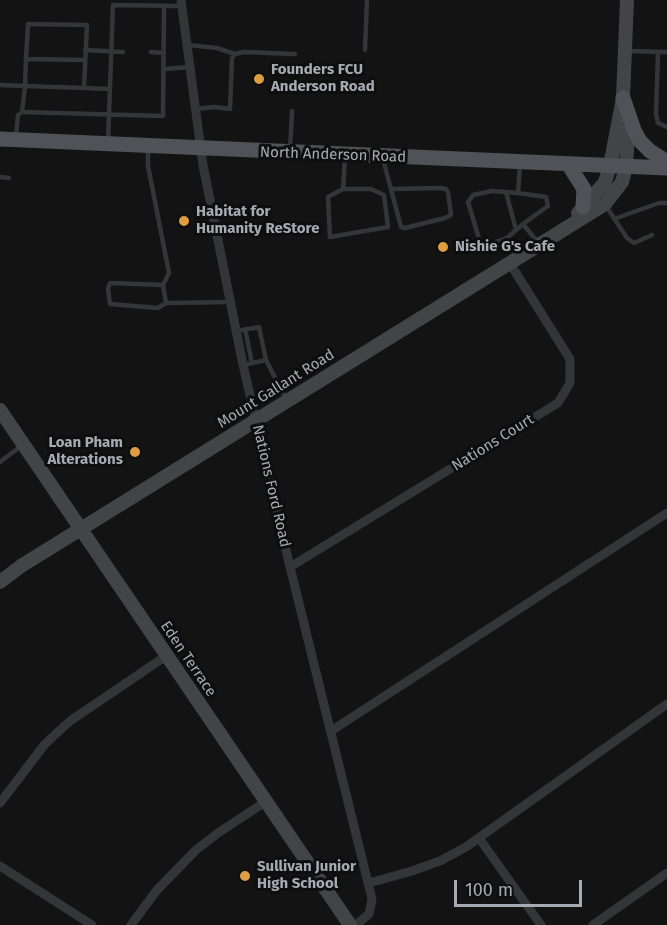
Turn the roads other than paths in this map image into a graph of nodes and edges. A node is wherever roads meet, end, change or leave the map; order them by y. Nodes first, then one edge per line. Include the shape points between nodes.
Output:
1 (367, 0) edge
2 (627, 0) edge
3 (182, 3) edge
4 (164, 7) junction
5 (188, 45) junction
6 (85, 50) junction
7 (365, 50) dead end
8 (110, 51) junction
9 (626, 51) junction
10 (123, 52) dead end
11 (151, 52) dead end
12 (667, 52) edge
13 (164, 53) junction
14 (658, 53) junction
15 (235, 54) junction
16 (295, 54) dead end
17 (26, 59) junction
18 (85, 60) junction
19 (190, 67) junction
20 (165, 69) junction
21 (0, 85) edge
22 (25, 86) junction
23 (84, 88) junction
24 (109, 89) junction
25 (623, 98) junction
26 (196, 109) junction
27 (292, 111) dead end
28 (22, 112) junction
29 (108, 113) junction
30 (667, 127) edge
31 (0, 140) edge
32 (16, 140) junction
33 (108, 145) junction
34 (148, 147) junction
35 (201, 149) junction
36 (290, 153) junction
37 (345, 155) junction
38 (382, 157) junction
39 (520, 162) junction
40 (667, 162) edge
41 (568, 164) junction
42 (610, 166) junction
43 (626, 167) junction
44 (667, 168) edge
45 (0, 177) edge
46 (9, 178) dead end
47 (343, 189) junction
48 (391, 191) junction
49 (506, 192) junction
50 (518, 193) junction
51 (384, 195) junction
52 (667, 203) edge
53 (605, 204) junction
54 (583, 207) junction
55 (614, 219) junction
56 (523, 224) junction
57 (570, 224) junction
58 (516, 230) junction
59 (652, 235) dead end
60 (539, 244) junction
61 (509, 262) junction
62 (163, 285) junction
63 (230, 302) junction
64 (166, 303) junction
65 (241, 330) junction
66 (266, 360) junction
67 (248, 364) junction
68 (287, 401) junction
69 (0, 410) edge
70 (255, 421) junction
71 (23, 444) junction
72 (0, 462) edge
73 (667, 513) edge
74 (81, 530) junction
75 (290, 567) junction
76 (0, 582) edge
77 (166, 656) junction
78 (667, 704) edge
79 (331, 731) junction
80 (0, 802) edge
81 (265, 802) junction
82 (478, 838) junction
83 (0, 866) edge
84 (667, 873) edge
85 (369, 883) junction
86 (92, 925) edge
87 (131, 925) edge
88 (350, 925) edge
89 (356, 925) edge
90 (541, 925) edge
91 (594, 925) edge

1 - 7 lane
2 - 9 street, Mount Gallant Road
3 - 4 lane
3 - 5 street, Nations Ford Road
4 - 8 lane via 112,5
4 - 13 lane
5 - 15 lane
5 - 19 street, Nations Ford Road
6 - 8 lane
6 - 17 lane via 87,25 28,24
6 - 18 lane
8 - 10 lane
8 - 24 lane
9 - 14 lane
9 - 25 street, Mount Gallant Road
11 - 13 lane
12 - 14 lane
13 - 20 lane
14 - 30 lane via 658,123
15 - 16 lane
15 - 26 lane via 231,58 230,109
17 - 18 lane
17 - 22 lane
18 - 23 lane
19 - 20 lane
19 - 26 street, Nations Ford Road
20 - 29 lane via 163,116
21 - 22 lane
22 - 23 lane
22 - 28 lane
23 - 24 lane
24 - 29 lane
25 - 40 main road via 640,141
25 - 42 street, Mount Gallant Road
25 - 43 street, Mount Gallant Road via 628,132
26 - 35 street, Nations Ford Road
27 - 36 lane
28 - 29 lane
28 - 32 lane via 18,115
29 - 33 lane
31 - 32 main road, North Anderson Road
32 - 33 main road, North Anderson Road
33 - 34 main road, North Anderson Road
34 - 35 main road, North Anderson Road
34 - 62 lane via 148,166 169,273
35 - 36 main road, North Anderson Road
35 - 63 street, Nations Ford Road
36 - 37 main road, North Anderson Road
37 - 38 main road, North Anderson Road
37 - 47 lane
38 - 39 main road, North Anderson Road
38 - 48 lane
39 - 41 main road, North Anderson Road
39 - 50 lane
41 - 42 main road, North Anderson Road
41 - 54 main road via 584,189
42 - 43 main road, North Anderson Road
42 - 54 street, Mount Gallant Road via 605,182
43 - 44 main road, North Anderson Road
43 - 53 street, Mount Gallant Road via 622,182
45 - 46 lane
47 - 51 lane via 370,189
47 - 51 lane via 328,197 330,237 388,227
48 - 48 lane via 401,227 451,215 446,189
48 - 51 lane
49 - 50 lane
49 - 58 lane
49 - 58 lane via 473,195 468,202 480,242 487,245
50 - 56 lane via 546,197 548,206
52 - 55 lane
53 - 55 lane
53 - 57 street, Mount Gallant Road
54 - 57 street, Mount Gallant Road
55 - 59 lane via 634,243
56 - 58 lane
56 - 60 lane
57 - 60 street, Mount Gallant Road
60 - 61 street, Mount Gallant Road
61 - 68 street, Mount Gallant Road
61 - 75 street, Nations Court via 570,359 570,383 558,403
62 - 64 lane
62 - 64 lane via 110,283 110,304 158,308
63 - 64 lane
63 - 65 street, Nations Ford Road
65 - 66 lane via 259,327
65 - 67 street, Nations Ford Road
66 - 67 lane
66 - 68 lane
67 - 70 street, Nations Ford Road
68 - 70 street, Mount Gallant Road
69 - 71 street, Eden Terrace
70 - 74 street, Mount Gallant Road
70 - 75 street, Nations Ford Road
71 - 72 lane
71 - 74 street, Eden Terrace
73 - 79 street
74 - 76 street, Mount Gallant Road
74 - 77 street, Eden Terrace
75 - 79 street, Nations Ford Road
77 - 80 street via 70,721 45,744
77 - 81 street, Eden Terrace
78 - 82 street
79 - 85 street, Nations Ford Road
81 - 87 street via 196,850 157,890
81 - 88 street, Eden Terrace
82 - 85 street via 440,861
82 - 90 street
83 - 86 street
84 - 91 street
85 - 89 street, Nations Ford Road via 369,915

